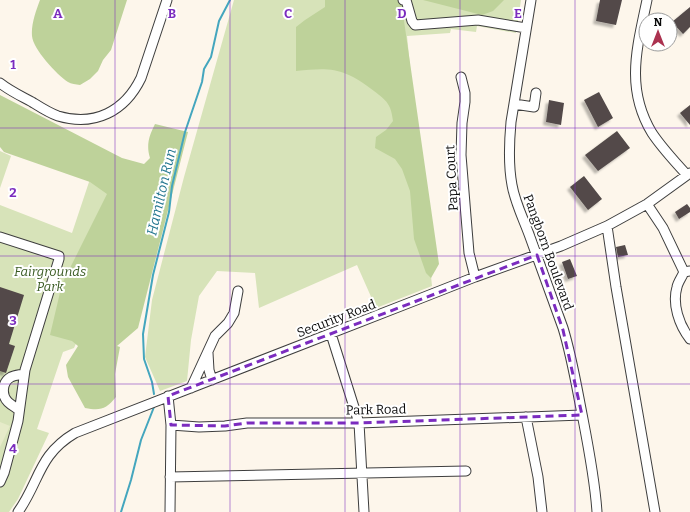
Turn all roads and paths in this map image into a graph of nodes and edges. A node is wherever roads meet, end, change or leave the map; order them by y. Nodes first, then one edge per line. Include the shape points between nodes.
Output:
1 (167, 0) edge
2 (403, 0) edge
3 (530, 0) edge
4 (647, 0) edge
5 (526, 28) junction
6 (461, 78) dead end
7 (0, 83) edge
8 (536, 93) dead end
9 (514, 104) junction
10 (534, 107) junction
11 (533, 117) dead end
12 (688, 174) edge
13 (647, 204) junction
14 (608, 226) junction
15 (0, 237) edge
16 (537, 255) junction
17 (687, 272) edge
18 (475, 277) junction
19 (238, 291) dead end
20 (331, 334) junction
21 (690, 338) edge
22 (208, 350) junction
23 (24, 374) junction
24 (212, 380) junction
25 (191, 388) junction
26 (168, 396) junction
27 (19, 410) junction
28 (582, 415) junction
29 (526, 417) junction
30 (359, 423) junction
31 (171, 425) junction
32 (466, 471) dead end
33 (362, 473) junction
34 (170, 477) junction
35 (0, 482) edge
36 (18, 512) edge
37 (170, 512) edge
38 (364, 512) edge
39 (542, 512) edge
40 (597, 512) edge
41 (655, 512) edge

1 - 7 street via 141,78 130,97 114,111 103,116 80,120 57,116
2 - 5 street via 406,0 415,25 478,20
3 - 5 street, Pangborn Boulevard
4 - 12 street via 637,53 638,102 653,134
5 - 9 street, Pangborn Boulevard
6 - 18 street, Papa Court via 465,102 461,155 469,253
8 - 10 street
9 - 10 street
9 - 16 street, Pangborn Boulevard via 509,142 512,187
10 - 11 street
12 - 13 street, Security Road
13 - 14 street, Security Road
13 - 17 street
14 - 16 street, Security Road
14 - 41 street
15 - 23 street via 59,256 60,259
16 - 18 street, Security Road
16 - 28 street, Pangborn Boulevard via 563,330
17 - 21 street via 677,285 676,302 680,322
18 - 20 street, Security Road
19 - 22 street via 232,317 215,336
20 - 24 street, Security Road
20 - 30 street
22 - 24 street
22 - 25 street
23 - 27 street
23 - 27 street via 7,380 3,393 8,403
24 - 25 street, Security Road
25 - 26 street, Security Road
26 - 31 street
26 - 36 street, Security Road via 63,440 46,459
27 - 35 street
28 - 29 street, Park Road
28 - 40 street, Pangborn Boulevard
29 - 30 street, Park Road
29 - 39 street
30 - 31 street, Park Road via 247,423 199,427
30 - 33 street
31 - 34 street
32 - 33 street
33 - 34 street
33 - 38 street
34 - 37 street

